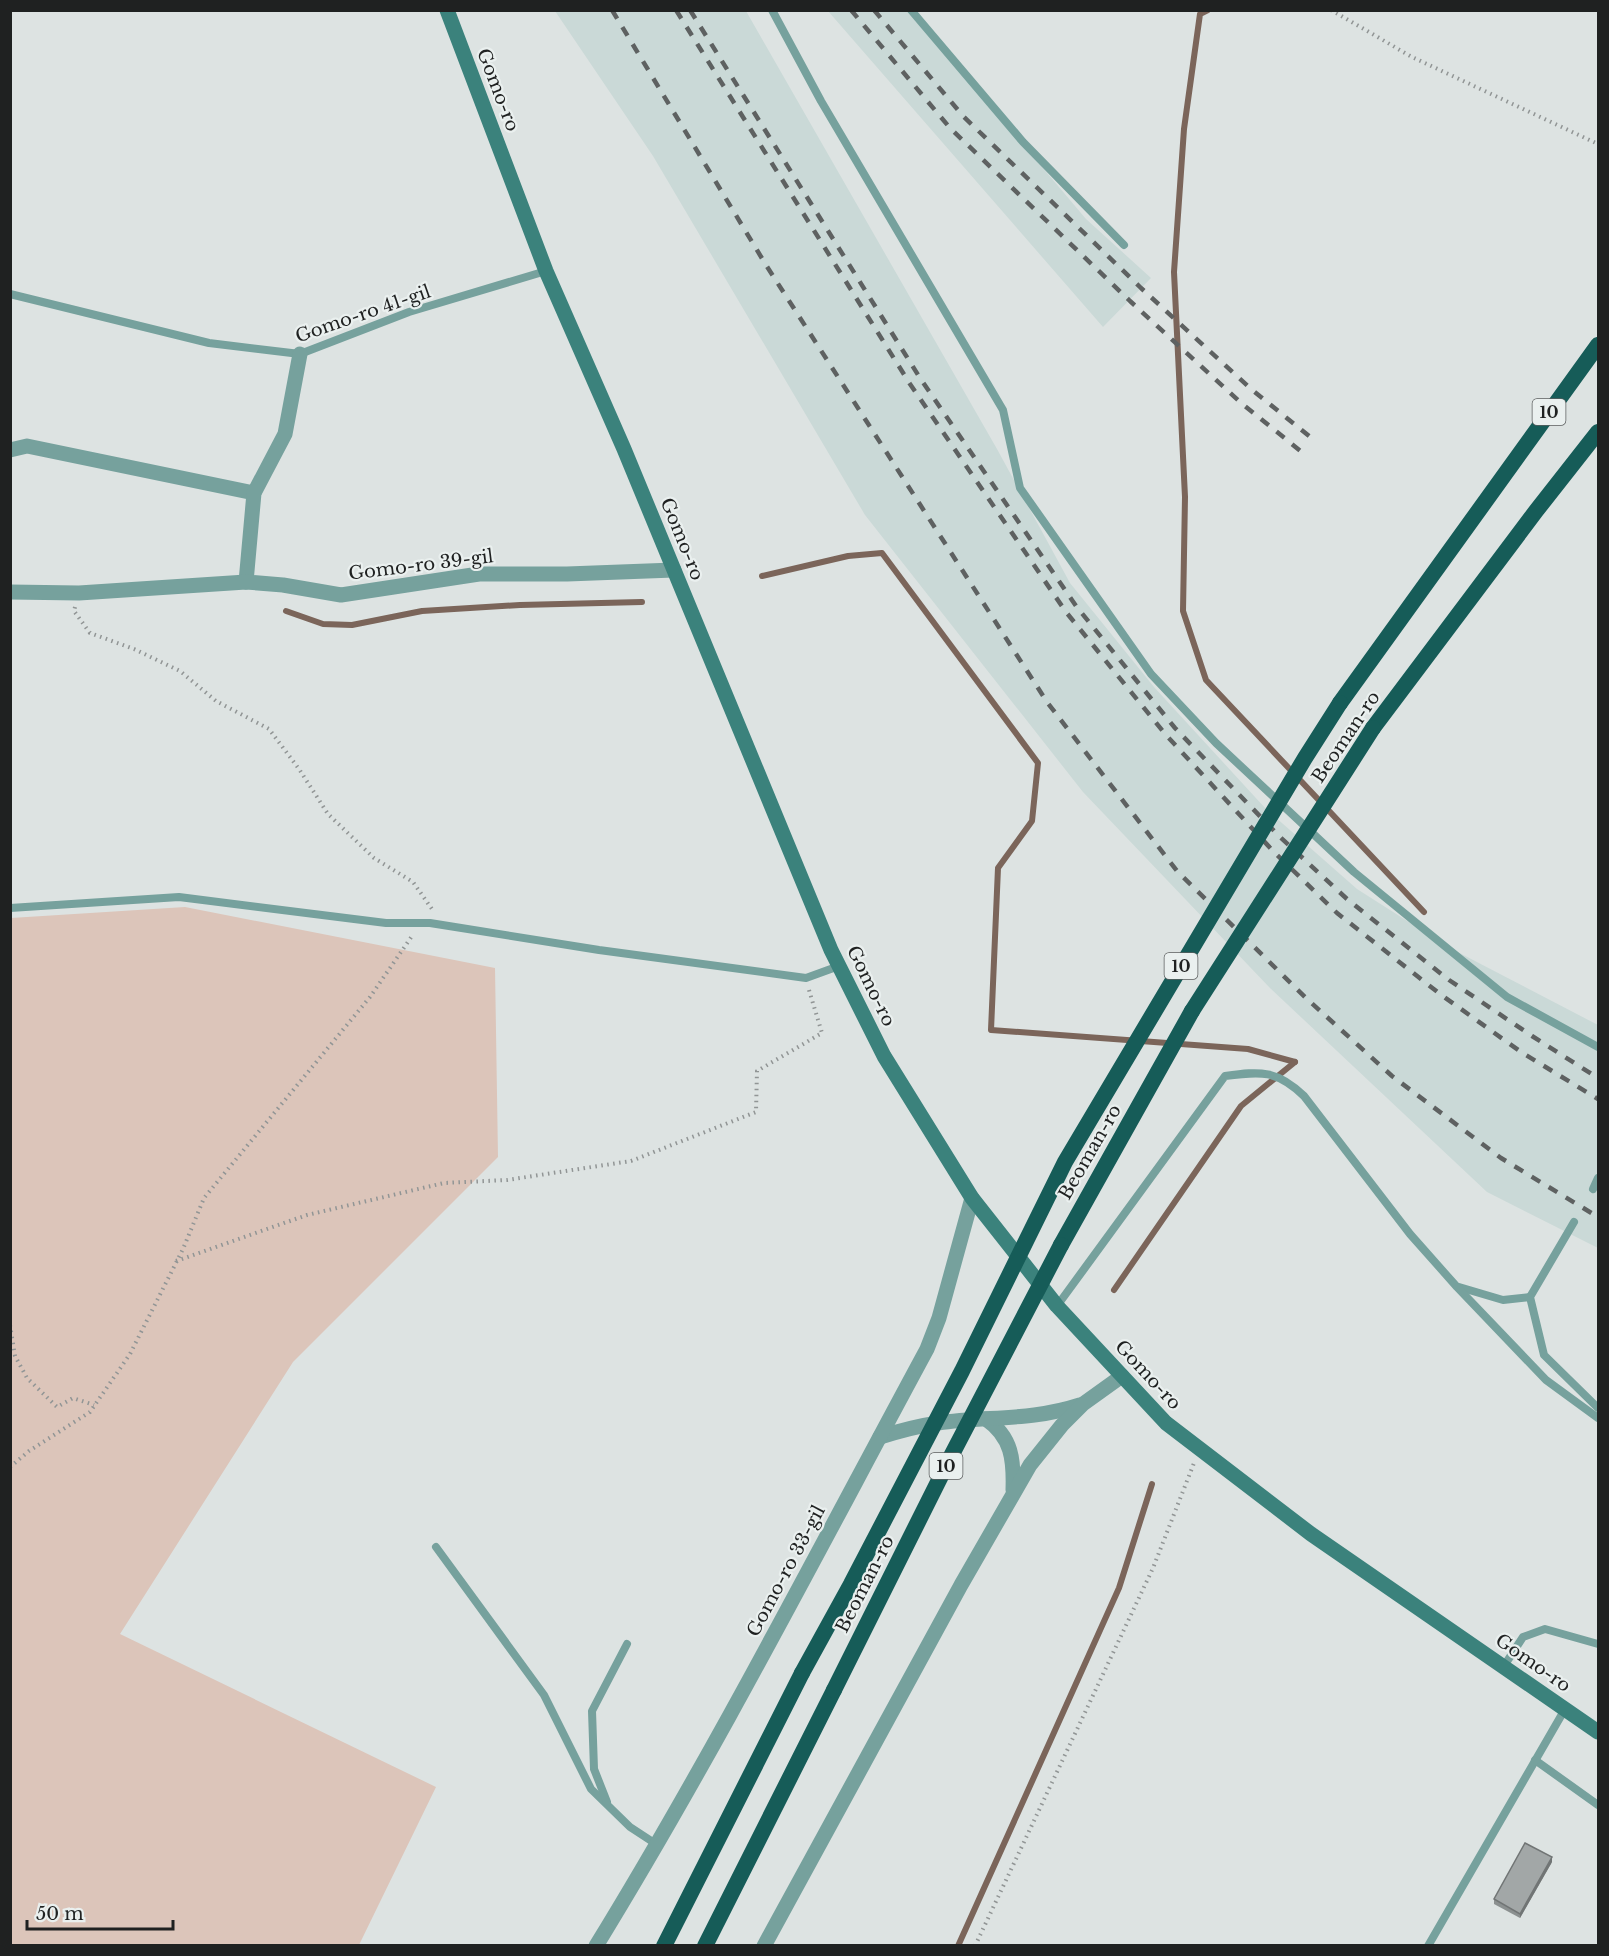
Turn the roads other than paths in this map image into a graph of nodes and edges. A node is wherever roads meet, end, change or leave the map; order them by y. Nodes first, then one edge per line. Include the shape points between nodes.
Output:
1 (447, 10) edge
2 (772, 10) edge
3 (911, 10) edge
4 (1124, 245) dead end
5 (546, 271) junction
6 (10, 294) edge
7 (1599, 345) edge
8 (300, 354) junction
9 (1599, 432) edge
10 (10, 450) edge
11 (254, 493) junction
12 (674, 570) junction
13 (246, 582) junction
14 (10, 592) edge
15 (10, 908) edge
16 (839, 966) junction
17 (1599, 1047) edge
18 (1599, 1178) edge
19 (1593, 1189) dead end
20 (972, 1198) junction
21 (1574, 1222) dead end
22 (1458, 1287) junction
23 (1530, 1298) junction
24 (1057, 1305) junction
25 (1122, 1376) junction
26 (1083, 1404) junction
27 (1599, 1408) edge
28 (1599, 1418) edge
29 (986, 1419) junction
30 (880, 1437) junction
31 (1013, 1493) junction
32 (436, 1547) dead end
33 (627, 1644) dead end
34 (1599, 1644) edge
35 (1504, 1666) junction
36 (1565, 1709) junction
37 (1599, 1732) edge
38 (1536, 1760) junction
39 (1599, 1805) edge
40 (609, 1806) junction
41 (656, 1844) junction
42 (596, 1946) edge
43 (664, 1946) edge
44 (705, 1946) edge
45 (765, 1946) edge
46 (1428, 1946) edge

1 - 5 main road, Gomo-ro
2 - 17 lane via 821,101 1003,410 1020,488 1151,674 1216,742 1354,872 1507,997
3 - 4 lane via 1023,142
5 - 8 lane, Gomo-ro 41-gil via 409,312
5 - 12 main road, Gomo-ro
6 - 8 lane, Gomo-ro 41-gil via 209,343
7 - 43 highway, Beoman-ro / 10, bridge via 1340,703 1065,1162 951,1393 802,1673
8 - 11 street via 285,434
9 - 44 highway, Beoman-ro / 10, bridge via 1373,728 1192,1011 1072,1224 948,1462
10 - 11 street via 27,446
11 - 13 street
12 - 13 street, Gomo-ro 39-gil via 479,574 341,595
12 - 16 main road, Gomo-ro
13 - 14 street, Gomo-ro 39-gil via 79,593
15 - 16 lane via 179,897 386,923 422,922 806,978
16 - 20 main road, Gomo-ro via 884,1056
18 - 19 lane
20 - 24 main road, Gomo-ro
20 - 30 street, Gomo-ro 33-gil via 931,1339
21 - 23 lane
22 - 23 lane via 1503,1300
22 - 24 lane via 1410,1234 1304,1096 1275,1074 1249,1072 1225,1076
22 - 28 lane via 1546,1380
23 - 27 lane via 1544,1355
24 - 25 main road, Gomo-ro
25 - 26 street
25 - 35 main road, Gomo-ro via 1166,1423 1311,1534
26 - 29 street via 1043,1415
26 - 31 street via 1044,1446
29 - 30 street via 930,1424
29 - 31 street via 997,1426 1008,1444
30 - 41 street, Gomo-ro 33-gil
31 - 45 street
32 - 40 lane via 544,1695 591,1789
33 - 40 lane via 592,1711 594,1769
34 - 35 lane via 1545,1629 1523,1637
35 - 36 main road, Gomo-ro
36 - 37 main road, Gomo-ro
36 - 38 lane
38 - 39 lane
38 - 46 lane
40 - 41 lane via 630,1827
41 - 42 street, Gomo-ro 33-gil

